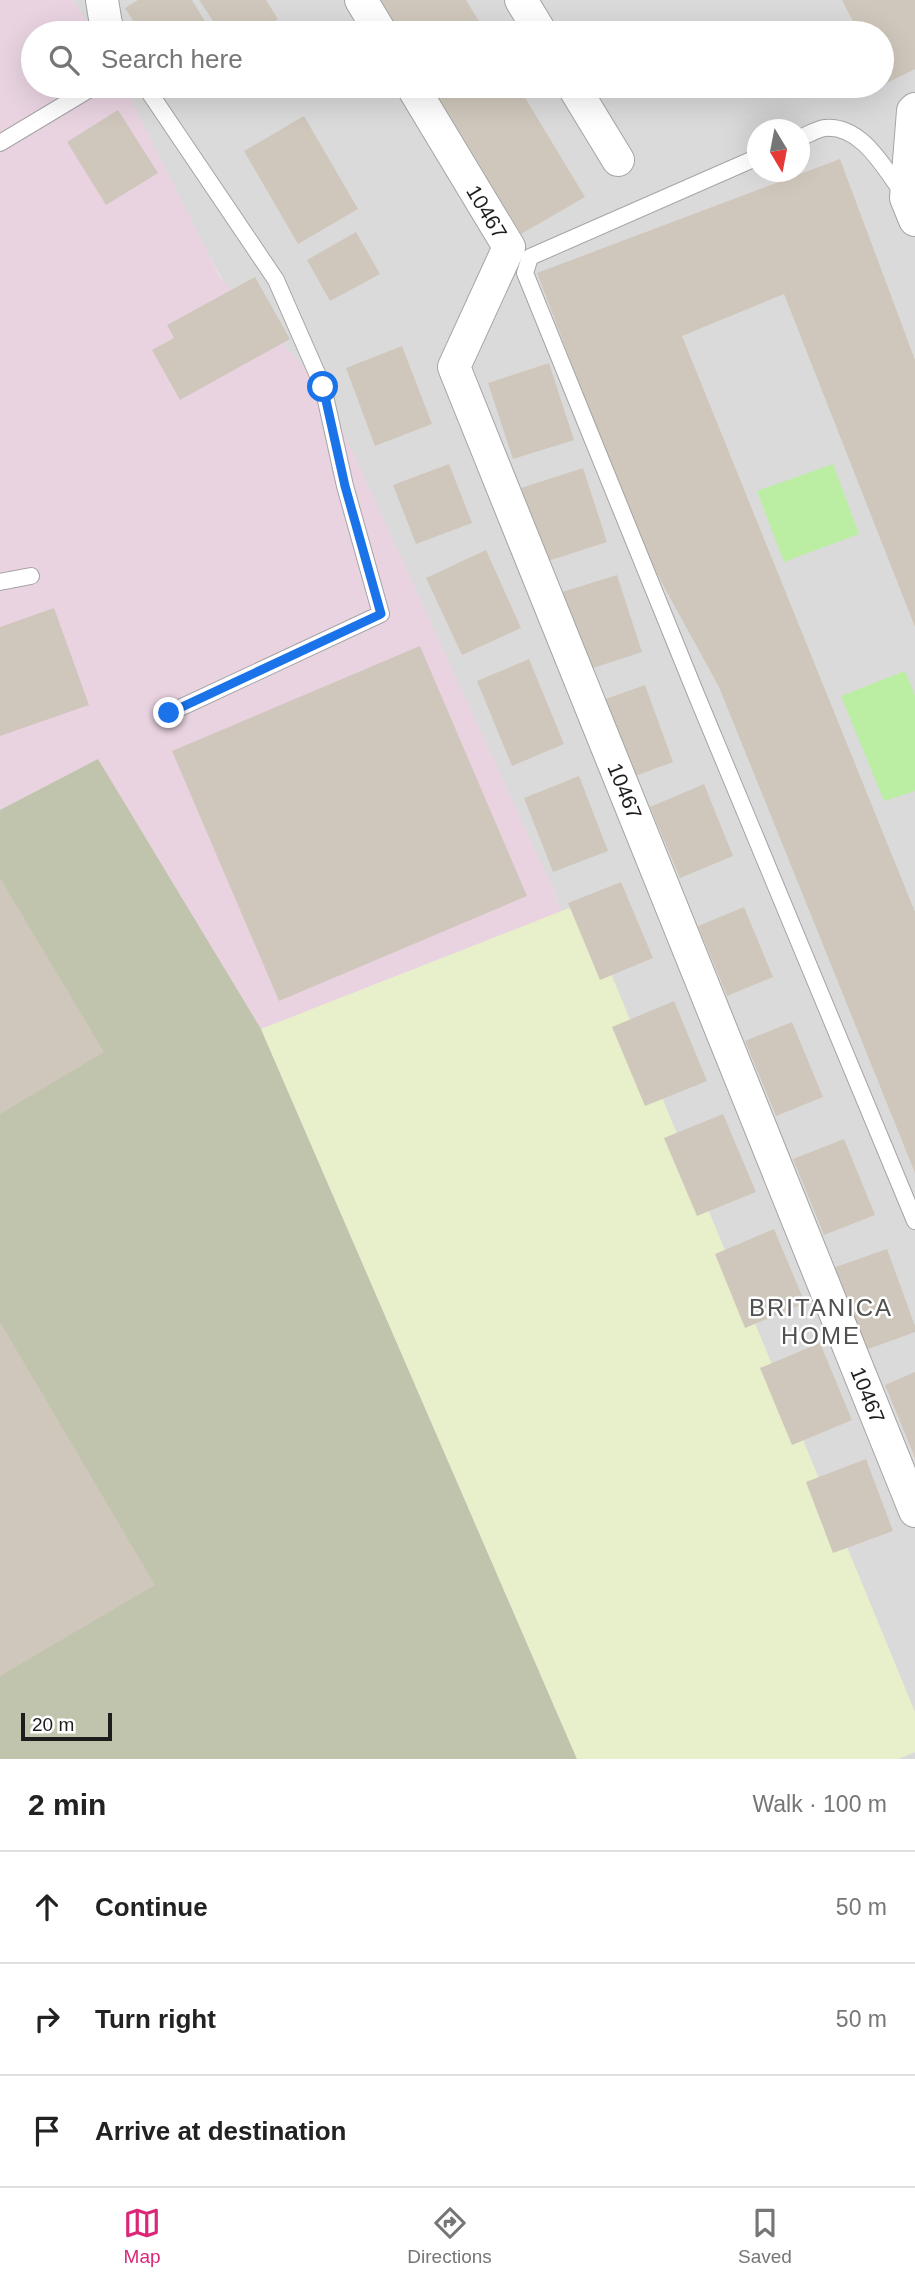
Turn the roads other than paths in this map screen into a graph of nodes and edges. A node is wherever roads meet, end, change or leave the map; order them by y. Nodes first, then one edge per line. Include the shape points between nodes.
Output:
1 (102, 0) edge
2 (361, 0) edge
3 (521, 0) edge
4 (106, 21) edge
5 (374, 21) edge
6 (534, 21) edge
7 (76, 98) edge
8 (153, 98) edge
9 (419, 98) edge
10 (580, 98) edge
11 (915, 109) edge
12 (810, 133) edge
13 (0, 143) edge
14 (618, 160) dead end
15 (747, 162) edge
16 (911, 209) edge
17 (31, 576) dead end
18 (0, 582) edge
19 (169, 713) dead end
20 (915, 1221) edge
21 (915, 1511) edge

1 - 4 street
2 - 5 street
3 - 6 street
7 - 13 lane
8 - 19 lane via 276,280 323,387 381,614
9 - 21 street, 10467 via 509,247 454,367
10 - 14 street
11 - 16 street
12 - 16 lane via 836,129 859,137
15 - 20 lane via 530,257 525,273
17 - 18 lane

